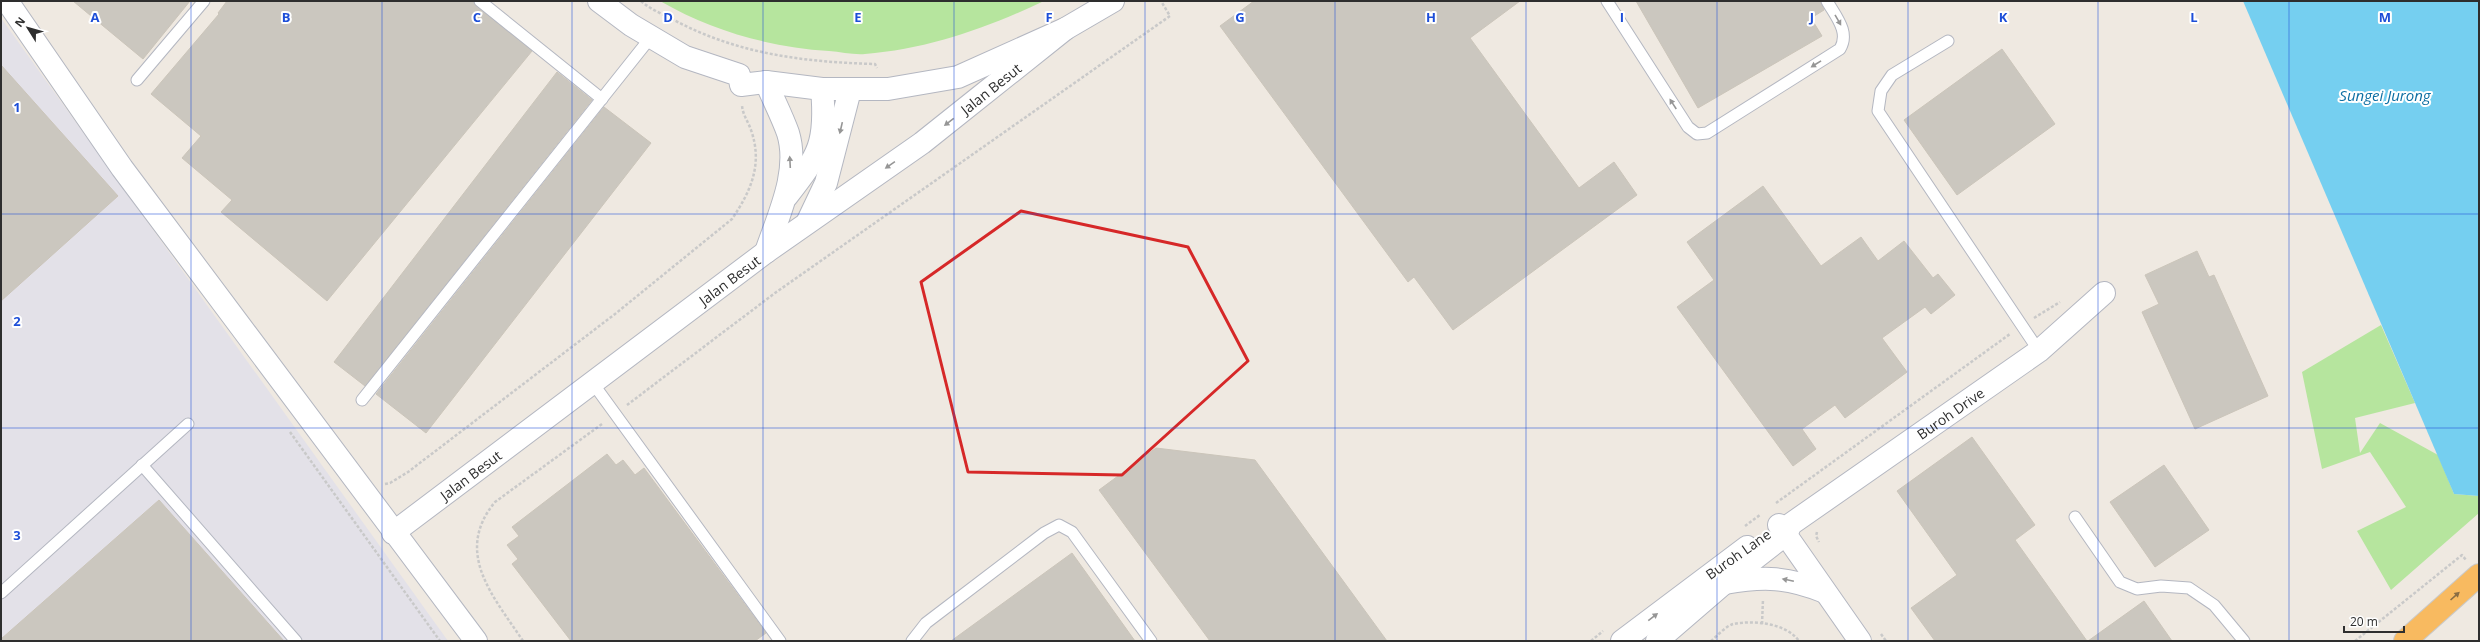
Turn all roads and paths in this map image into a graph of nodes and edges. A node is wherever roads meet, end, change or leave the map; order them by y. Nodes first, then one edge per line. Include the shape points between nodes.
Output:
1 (7, 1) edge
2 (204, 1) edge
3 (480, 1) edge
4 (599, 1) edge
5 (641, 1) edge
6 (1114, 1) edge
7 (1161, 1) edge
8 (1607, 1) edge
9 (1827, 1) edge
10 (1066, 29) junction
11 (651, 37) junction
12 (1948, 40) dead end
13 (137, 80) dead end
14 (766, 82) junction
15 (741, 85) junction
16 (822, 89) junction
17 (888, 89) junction
18 (850, 90) junction
19 (602, 99) junction
20 (784, 200) junction
21 (808, 222) junction
22 (766, 252) junction
23 (2104, 293) dead end
24 (2066, 298) dead end
25 (2022, 326) junction
26 (2039, 351) junction
27 (592, 382) junction
28 (362, 400) dead end
29 (616, 414) junction
30 (188, 424) dead end
31 (142, 465) junction
32 (377, 485) dead end
33 (2075, 518) dead end
34 (1778, 520) junction
35 (1819, 528) dead end
36 (1739, 530) dead end
37 (393, 533) junction
38 (1822, 548) dead end
39 (2478, 575) edge
40 (1725, 583) junction
41 (1825, 592) junction
42 (1, 593) edge
43 (1868, 635) edge
44 (296, 641) edge
45 (476, 641) edge
46 (523, 641) edge
47 (780, 641) edge
48 (912, 641) edge
49 (1151, 641) edge
50 (1622, 641) edge
51 (1657, 641) edge
52 (1711, 641) edge
53 (1799, 641) edge
54 (1886, 641) edge
55 (2244, 641) edge
56 (2355, 641) edge
57 (2405, 641) edge

1 - 37 street via 122,168
2 - 13 lane
3 - 19 lane
4 - 11 street
5 - 17 path via 703,36 761,52 816,62 875,64
6 - 10 street, Jalan Besut
7 - 29 path via 1170,16 775,293
9 -> 8 lane via 1843,28 1845,40 1840,49 1707,133 1697,134 1688,127
10 - 17 street, Jalan Besut via 958,77
10 -> 21 street, Jalan Besut via 922,143
11 - 15 street via 684,57 739,76
11 - 19 lane
12 - 25 lane via 1892,75 1880,90 1878,110
14 - 15 street, Jalan Besut
14 - 16 street, Jalan Besut
20 -> 14 street via 791,168 788,135
15 - 32 path via 742,111 751,129 757,152 754,176 746,199 732,219 615,314 408,472 390,483
16 - 18 street, Jalan Besut
16 - 20 street via 822,138 812,164
17 - 18 street, Jalan Besut
18 -> 21 street via 826,182
19 - 28 lane
20 - 22 street
21 - 22 street, Jalan Besut
22 - 27 street, Jalan Besut
23 - 26 street, Buroh Drive
24 - 25 path
25 - 26 lane
25 - 34 path
26 - 34 street, Buroh Drive
27 - 29 lane
27 - 37 street, Jalan Besut
29 - 46 path via 495,502 484,515 479,535 477,563 484,582
29 - 47 lane
30 - 31 lane
31 - 42 lane
31 - 44 lane
33 - 55 lane via 2120,582 2137,589 2161,586 2189,588 2214,604
34 - 36 path
34 - 40 street, Buroh Drive
34 - 41 street, Buroh Lane
50 -> 34 street, Buroh Lane
35 - 38 path via 1816,536
37 - 45 street
39 - 56 path via 2462,555
57 -> 39 highway
41 -> 40 street via 1801,582 1780,578 1756,578
40 - 51 street, Buroh Lane
41 - 43 street, Buroh Lane
43 - 54 path
48 - 49 lane via 926,623 1058,525 1072,532
52 - 53 path via 1732,624 1750,623 1782,626

